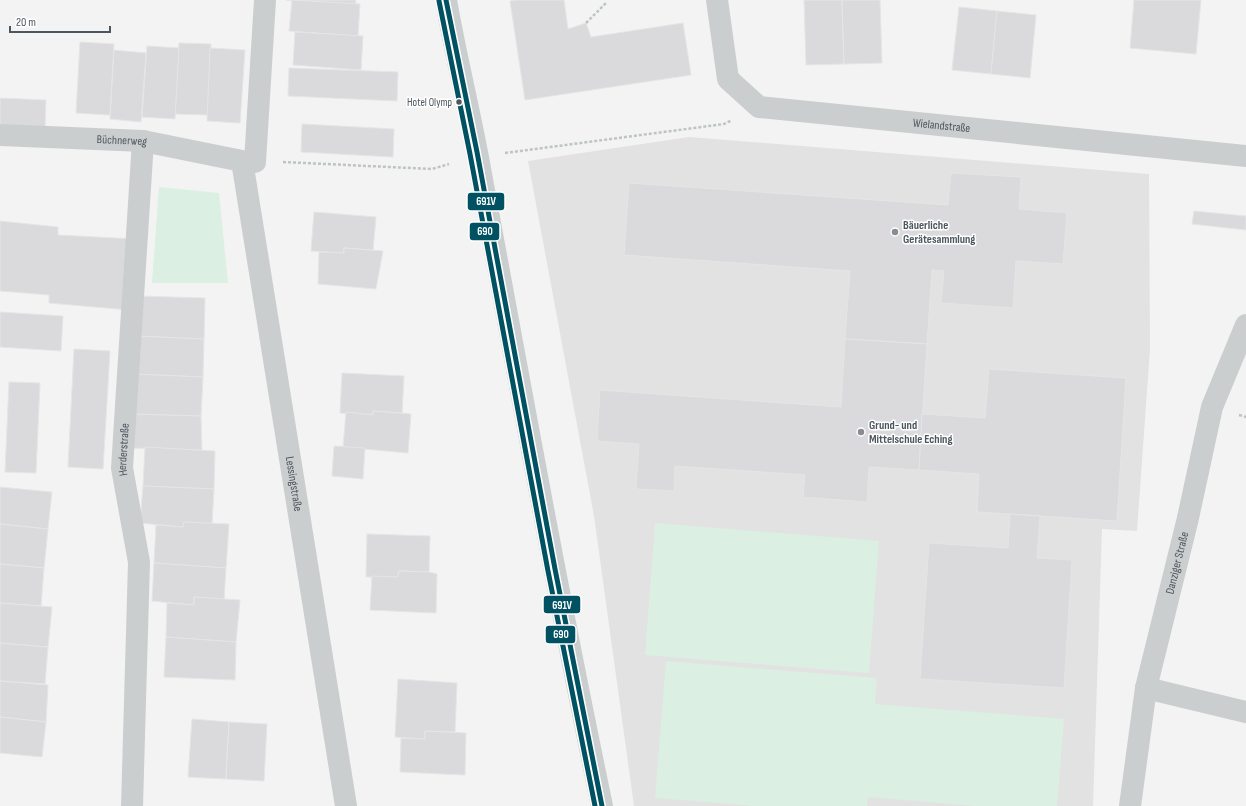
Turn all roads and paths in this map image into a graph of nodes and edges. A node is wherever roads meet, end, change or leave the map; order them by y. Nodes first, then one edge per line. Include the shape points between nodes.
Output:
1 (265, 0) edge
2 (446, 0) edge
3 (717, 0) edge
4 (606, 3) dead end
5 (586, 23) dead end
6 (0, 135) edge
7 (143, 141) junction
8 (1246, 156) edge
9 (249, 161) junction
10 (1246, 325) edge
11 (1146, 688) junction
12 (1246, 712) edge
13 (132, 806) edge
14 (346, 806) edge
15 (602, 806) edge
16 (1130, 806) edge

1 - 9 street, Lessingstraße
2 - 15 street via 478,158 546,530
3 - 8 street, Wielandstraße via 728,79 759,107
4 - 5 path
6 - 7 street, Büchnerweg
7 - 9 street, Büchnerweg
7 - 13 street, Herderstraße via 122,468 139,562
9 - 14 street, Lessingstraße
10 - 11 street, Danziger Straße via 1212,407 1188,518
11 - 12 street
11 - 16 street, Danziger Straße

